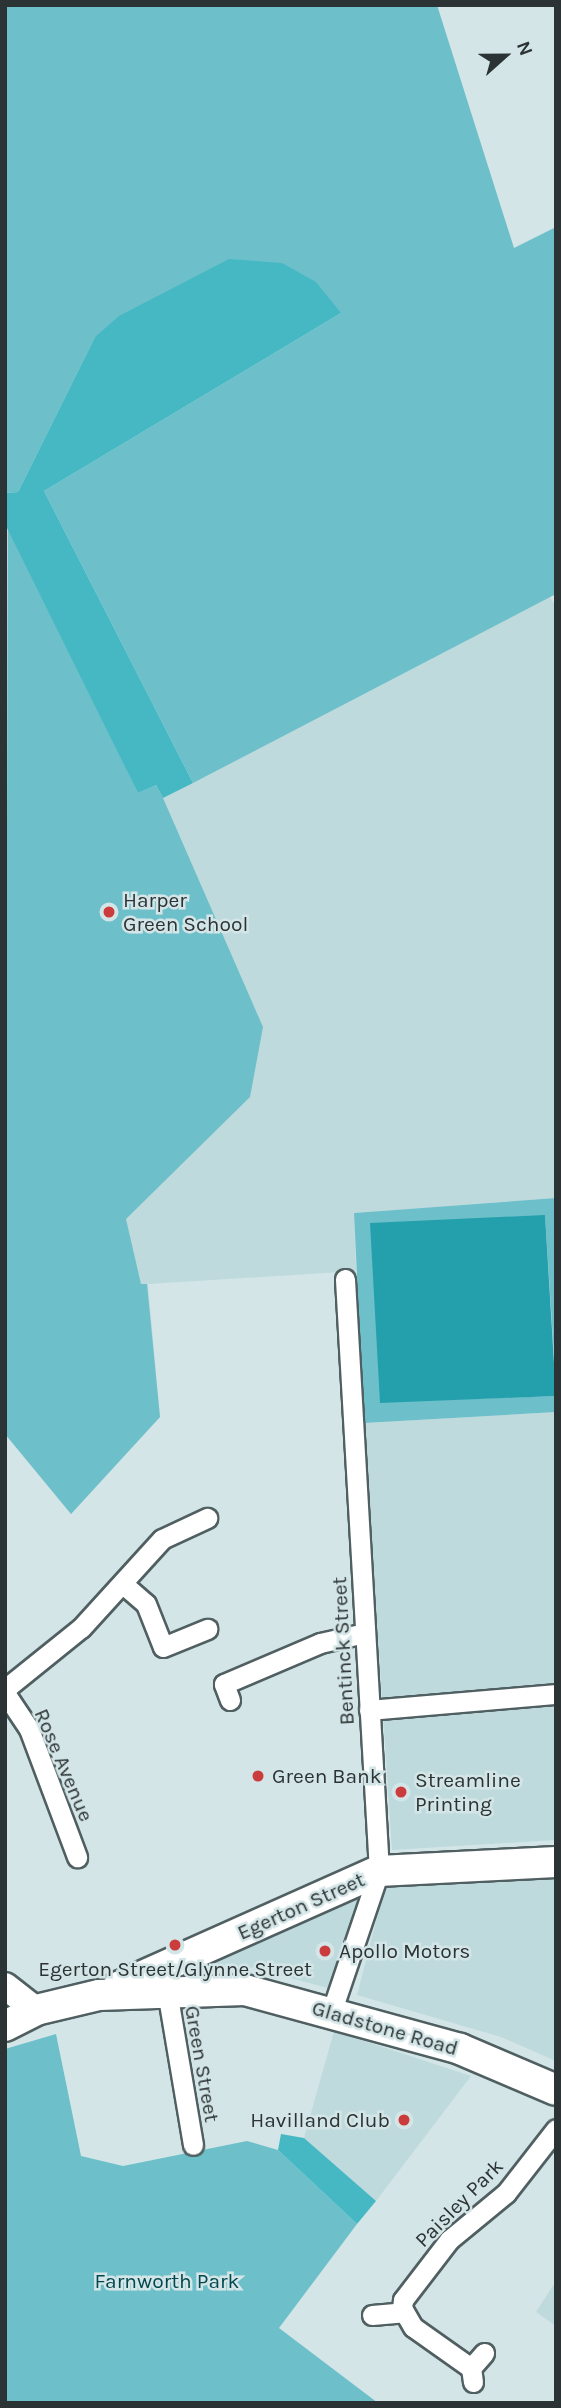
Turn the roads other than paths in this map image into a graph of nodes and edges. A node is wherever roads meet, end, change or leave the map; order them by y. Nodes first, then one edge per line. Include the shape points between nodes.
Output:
1 (345, 1279) dead end
2 (207, 1518) dead end
3 (123, 1584) junction
4 (207, 1629) dead end
5 (365, 1633) junction
6 (5, 1691) edge
7 (556, 1694) edge
8 (230, 1700) dead end
9 (369, 1710) junction
10 (77, 1857) dead end
11 (556, 1862) edge
12 (379, 1871) junction
13 (5, 1986) edge
14 (99, 1995) junction
15 (167, 1996) junction
16 (36, 2010) junction
17 (331, 2013) junction
18 (5, 2028) edge
19 (556, 2090) edge
20 (556, 2129) edge
21 (193, 2145) dead end
22 (404, 2312) junction
23 (372, 2315) dead end
24 (484, 2353) dead end

1 - 5 street, Bentinck Street
2 - 3 street via 162,1539
3 - 4 street via 146,1604 163,1647
3 - 6 street via 80,1628
5 - 8 street via 320,1643 224,1684
5 - 9 street, Bentinck Street
6 - 10 street, Rose Avenue via 29,1729
7 - 9 street
9 - 12 street, Bentinck Street
11 - 12 main road, Egerton Street
12 - 14 main road, Egerton Street
12 - 17 street, Bentinck Street
13 - 16 main road
14 - 15 main road, Gladstone Road
14 - 16 main road
15 - 17 main road, Gladstone Road via 207,1989 245,1990
15 - 18 main road, Gladstone Road via 43,2028
15 - 21 street, Green Street
16 - 18 main road
17 - 19 main road, Gladstone Road via 460,2049
20 - 22 street, Paisley Park via 499,2202 449,2240 407,2293
22 - 23 street
22 - 24 street via 413,2327 472,2375

